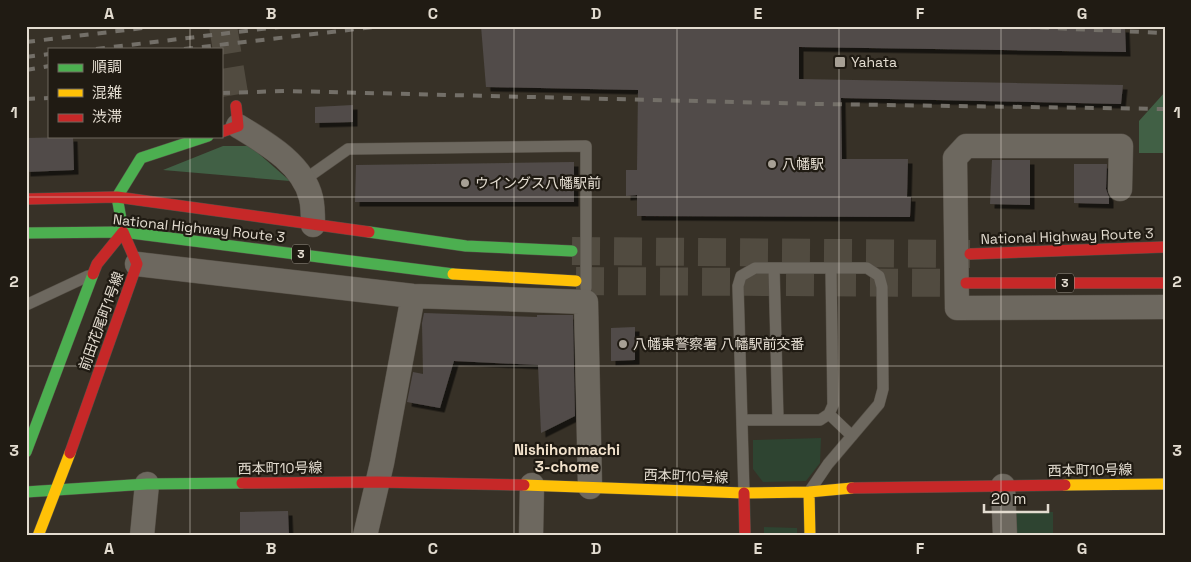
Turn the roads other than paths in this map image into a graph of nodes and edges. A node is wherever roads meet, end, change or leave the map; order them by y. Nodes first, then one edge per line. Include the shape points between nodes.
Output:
1 (232, 121) edge
2 (202, 138) edge
3 (304, 180) junction
4 (1120, 189) dead end
5 (117, 197) junction
6 (26, 199) edge
7 (314, 225) junction
8 (123, 232) junction
9 (26, 233) edge
10 (1165, 248) edge
11 (572, 251) tunnel mouth
12 (970, 254) tunnel mouth
13 (137, 264) junction
14 (774, 268) junction
15 (831, 268) junction
16 (94, 273) junction
17 (576, 281) tunnel mouth
18 (1165, 282) edge
19 (966, 283) tunnel mouth
20 (413, 296) junction
21 (586, 302) junction
22 (26, 306) edge
23 (1165, 307) edge
24 (829, 414) junction
25 (742, 420) junction
26 (778, 420) junction
27 (852, 436) junction
28 (26, 452) edge
29 (377, 482) junction
30 (147, 484) junction
31 (1165, 484) edge
32 (532, 485) junction
33 (1003, 486) junction
34 (590, 487) junction
35 (57, 490) junction
36 (26, 492) edge
37 (809, 492) junction
38 (744, 494) junction
39 (38, 536) edge
40 (142, 536) edge
41 (365, 536) edge
42 (531, 536) edge
43 (745, 536) edge
44 (810, 536) edge
45 (1005, 536) edge

1 - 3 street via 276,150
2 - 5 main road via 141,158
3 - 7 street via 312,198
3 - 21 lane via 348,149 586,146
4 - 23 street via 1121,146 966,146 955,158 957,308
5 - 6 main road, National Highway Route 3 / 3
5 - 7 main road, National Highway Route 3 / 3
5 - 8 main road
7 - 11 main road, National Highway Route 3 / 3 via 466,246
8 - 9 main road, National Highway Route 3 / 3
8 - 13 main road, 前田花尾町1号線
8 - 16 main road, 前田花尾町1号線 via 97,264
8 - 17 main road, National Highway Route 3 / 3 via 466,276
10 - 12 main road, National Highway Route 3
13 - 20 street
13 - 35 main road, 前田花尾町1号線
14 - 15 lane
14 - 25 lane via 755,268 744,273 738,286
14 - 26 lane
15 - 24 lane via 833,405
15 - 27 lane via 867,268 879,276 882,287 883,389 878,404
16 - 22 lane
16 - 28 main road, 前田花尾町1号線
18 - 19 main road, 3
20 - 21 street
20 - 29 street
21 - 34 street
24 - 26 lane via 820,420
24 - 27 lane
25 - 26 lane
25 - 38 lane
27 - 37 lane
29 - 30 main road, 西本町10号線
29 - 32 main road, 西本町10号線
29 - 41 street
30 - 35 main road, 西本町10号線
30 - 40 street
31 - 33 main road, 西本町10号線
32 - 34 main road, 西本町10号線
32 - 42 street
33 - 37 main road, 西本町10号線 via 849,488
33 - 45 street
34 - 38 main road, 西本町10号線
35 - 36 main road, 西本町10号線
35 - 39 main road, 前田花尾町1号線
37 - 38 main road, 西本町10号線
37 - 44 main road
38 - 43 main road

